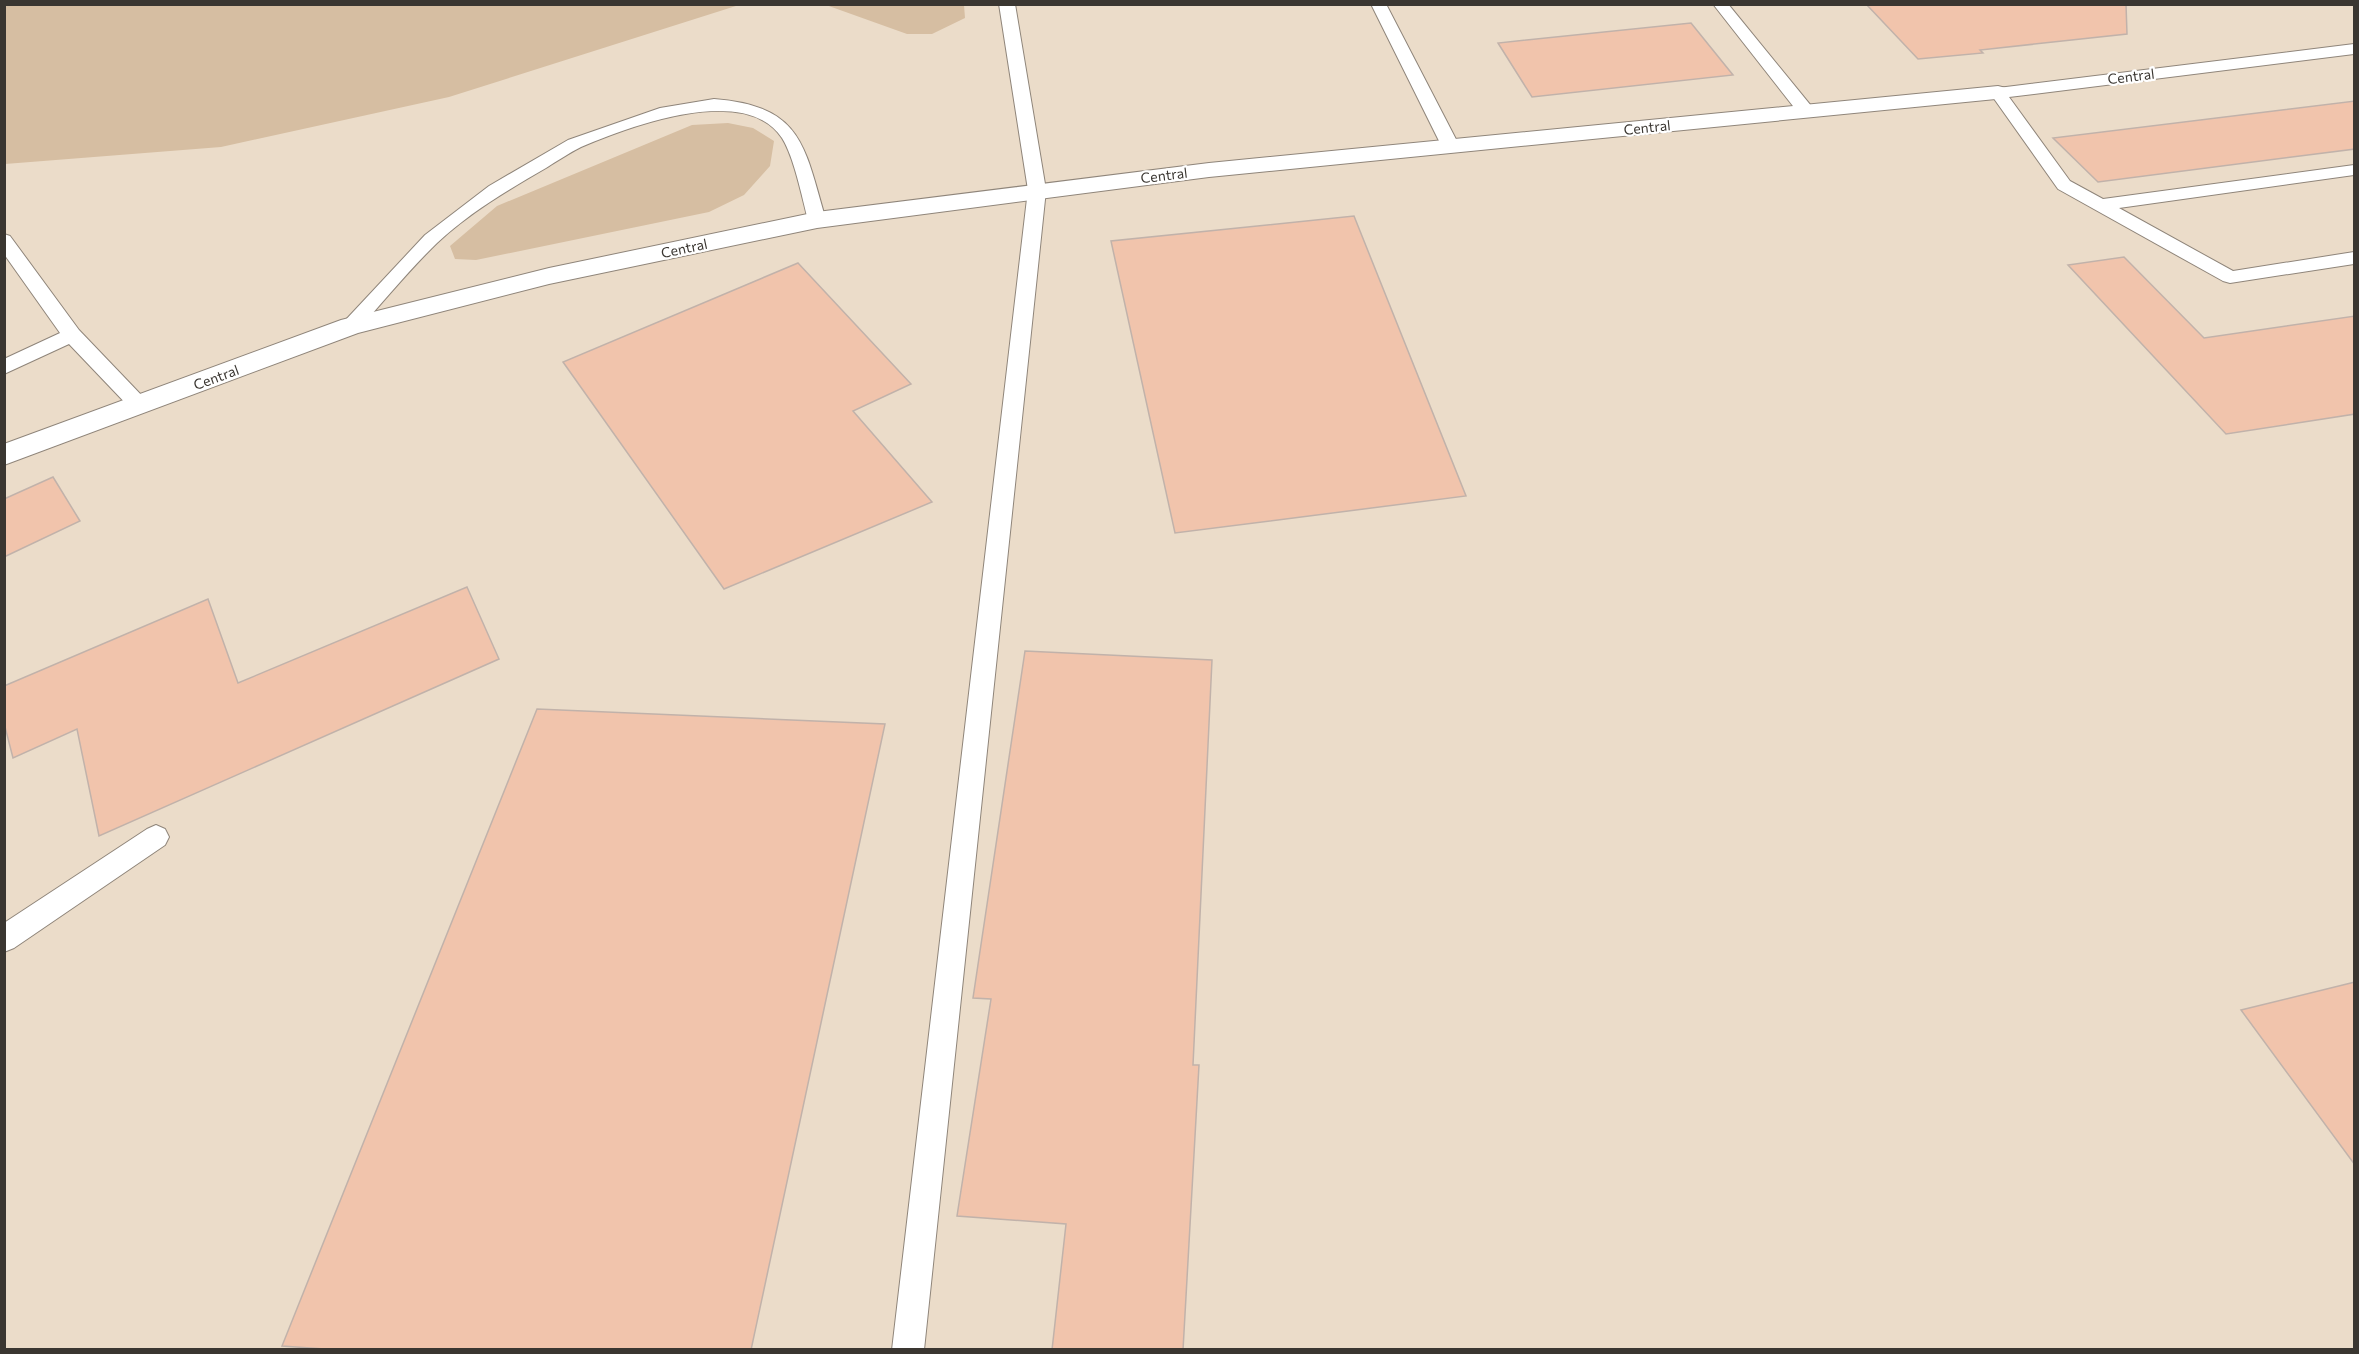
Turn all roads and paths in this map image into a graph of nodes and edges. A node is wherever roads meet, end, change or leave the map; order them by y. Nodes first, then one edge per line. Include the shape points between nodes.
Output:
1 (1007, 4) edge
2 (1378, 4) edge
3 (1720, 4) edge
4 (2355, 49) edge
5 (1998, 93) junction
6 (1806, 111) junction
7 (1451, 147) junction
8 (2355, 170) edge
9 (1038, 190) junction
10 (2100, 205) junction
11 (817, 220) junction
12 (4, 240) edge
13 (2355, 258) edge
14 (351, 326) junction
15 (72, 335) junction
16 (4, 367) edge
17 (139, 405) junction
18 (4, 456) edge
19 (156, 837) dead end
20 (4, 939) edge
21 (908, 1350) edge

1 - 9 lane
2 - 7 lane
3 - 6 lane
4 - 5 lane, Central
5 - 6 street, Central
5 - 10 lane via 2064,185
6 - 7 street, Central
7 - 9 street, Central
8 - 10 lane
9 - 11 street, Central
9 - 21 lane
10 - 13 lane via 2230,277
11 - 14 street, Central via 549,276
11 - 14 lane via 789,135 771,118 740,106 714,104 666,112 574,144 495,190 431,239
12 - 15 lane
14 - 17 street, Central
15 - 16 lane
15 - 17 lane
17 - 18 street, Central
19 - 20 lane

